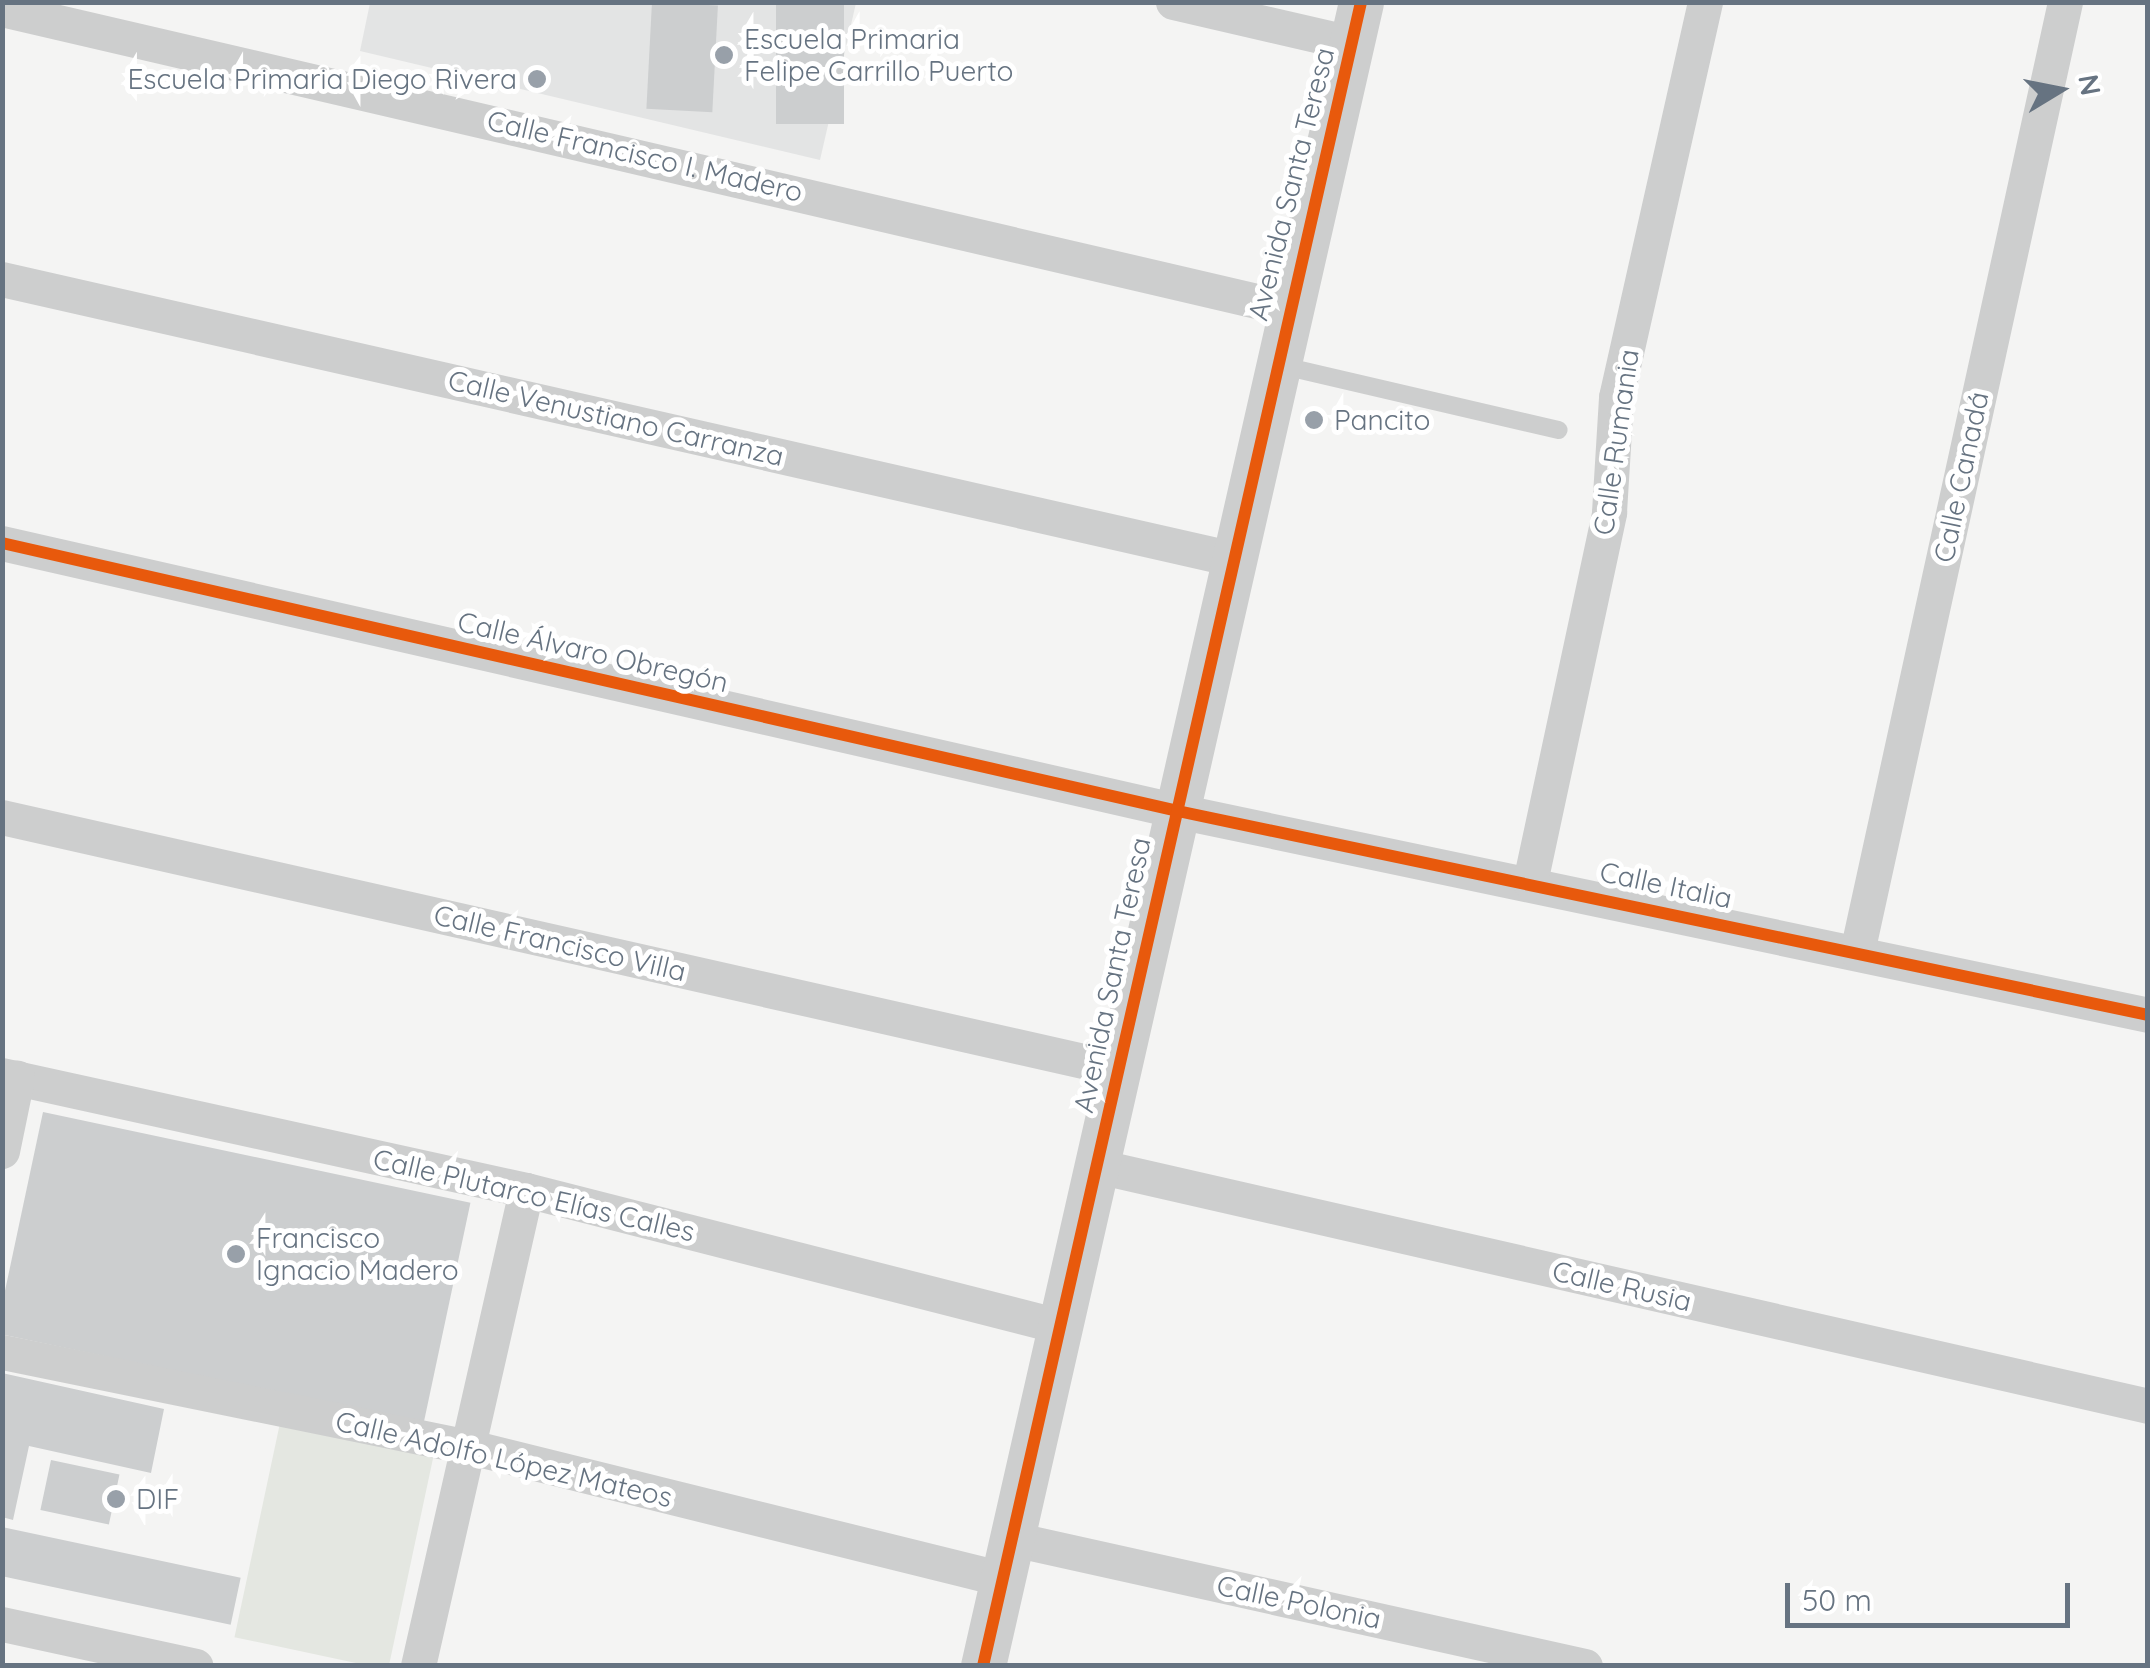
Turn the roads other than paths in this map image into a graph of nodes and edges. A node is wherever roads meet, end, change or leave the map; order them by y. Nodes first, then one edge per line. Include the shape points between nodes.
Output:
1 (1173, 2) edge
2 (1705, 2) edge
3 (2065, 2) edge
4 (2, 10) edge
5 (1356, 23) edge
6 (2, 279) edge
7 (1287, 308) junction
8 (1274, 364) junction
9 (1558, 430) dead end
10 (2, 543) edge
11 (1229, 558) junction
12 (1172, 810) junction
13 (2, 817) edge
14 (1530, 882) junction
15 (1857, 952) junction
16 (2148, 1015) edge
17 (1118, 1069) junction
18 (10, 1077) edge
19 (2, 1151) edge
20 (1098, 1166) junction
21 (526, 1190) junction
22 (1063, 1326) junction
23 (2, 1352) edge
24 (2148, 1406) edge
25 (470, 1448) junction
26 (1008, 1559) junction
27 (2, 1624) edge
28 (196, 1666) edge
29 (418, 1666) edge
30 (982, 1666) edge
31 (1584, 1666) edge

1 - 5 street
2 - 14 street, Calle Rumania via 1616,396 1610,512
3 - 15 street, Calle Canadá
4 - 7 street, Calle Francisco I. Madero
5 - 7 street, Avenida Santa Teresa
6 - 11 street, Calle Venustiano Carranza
7 - 8 street, Avenida Santa Teresa
8 - 9 lane
8 - 11 street, Avenida Santa Teresa
10 - 12 street, Calle Álvaro Obregón
11 - 12 street, Avenida Santa Teresa
12 - 14 street, Calle Italia
12 - 17 street, Avenida Santa Teresa
13 - 17 street, Calle Francisco Villa
14 - 15 street, Calle Italia
15 - 16 street, Calle Italia
17 - 20 street, Avenida Santa Teresa
18 - 19 street
18 - 21 street, Calle Plutarco Elías Calles
20 - 22 street, Avenida Santa Teresa
20 - 24 street, Calle Rusia
21 - 22 street, Calle Plutarco Elías Calles
21 - 25 street
22 - 26 street, Avenida Santa Teresa
23 - 25 street, Calle Adolfo López Mateos
25 - 26 street, Calle Adolfo López Mateos
25 - 29 street
26 - 30 street, Avenida Santa Teresa
26 - 31 street, Calle Polonia
27 - 28 street

